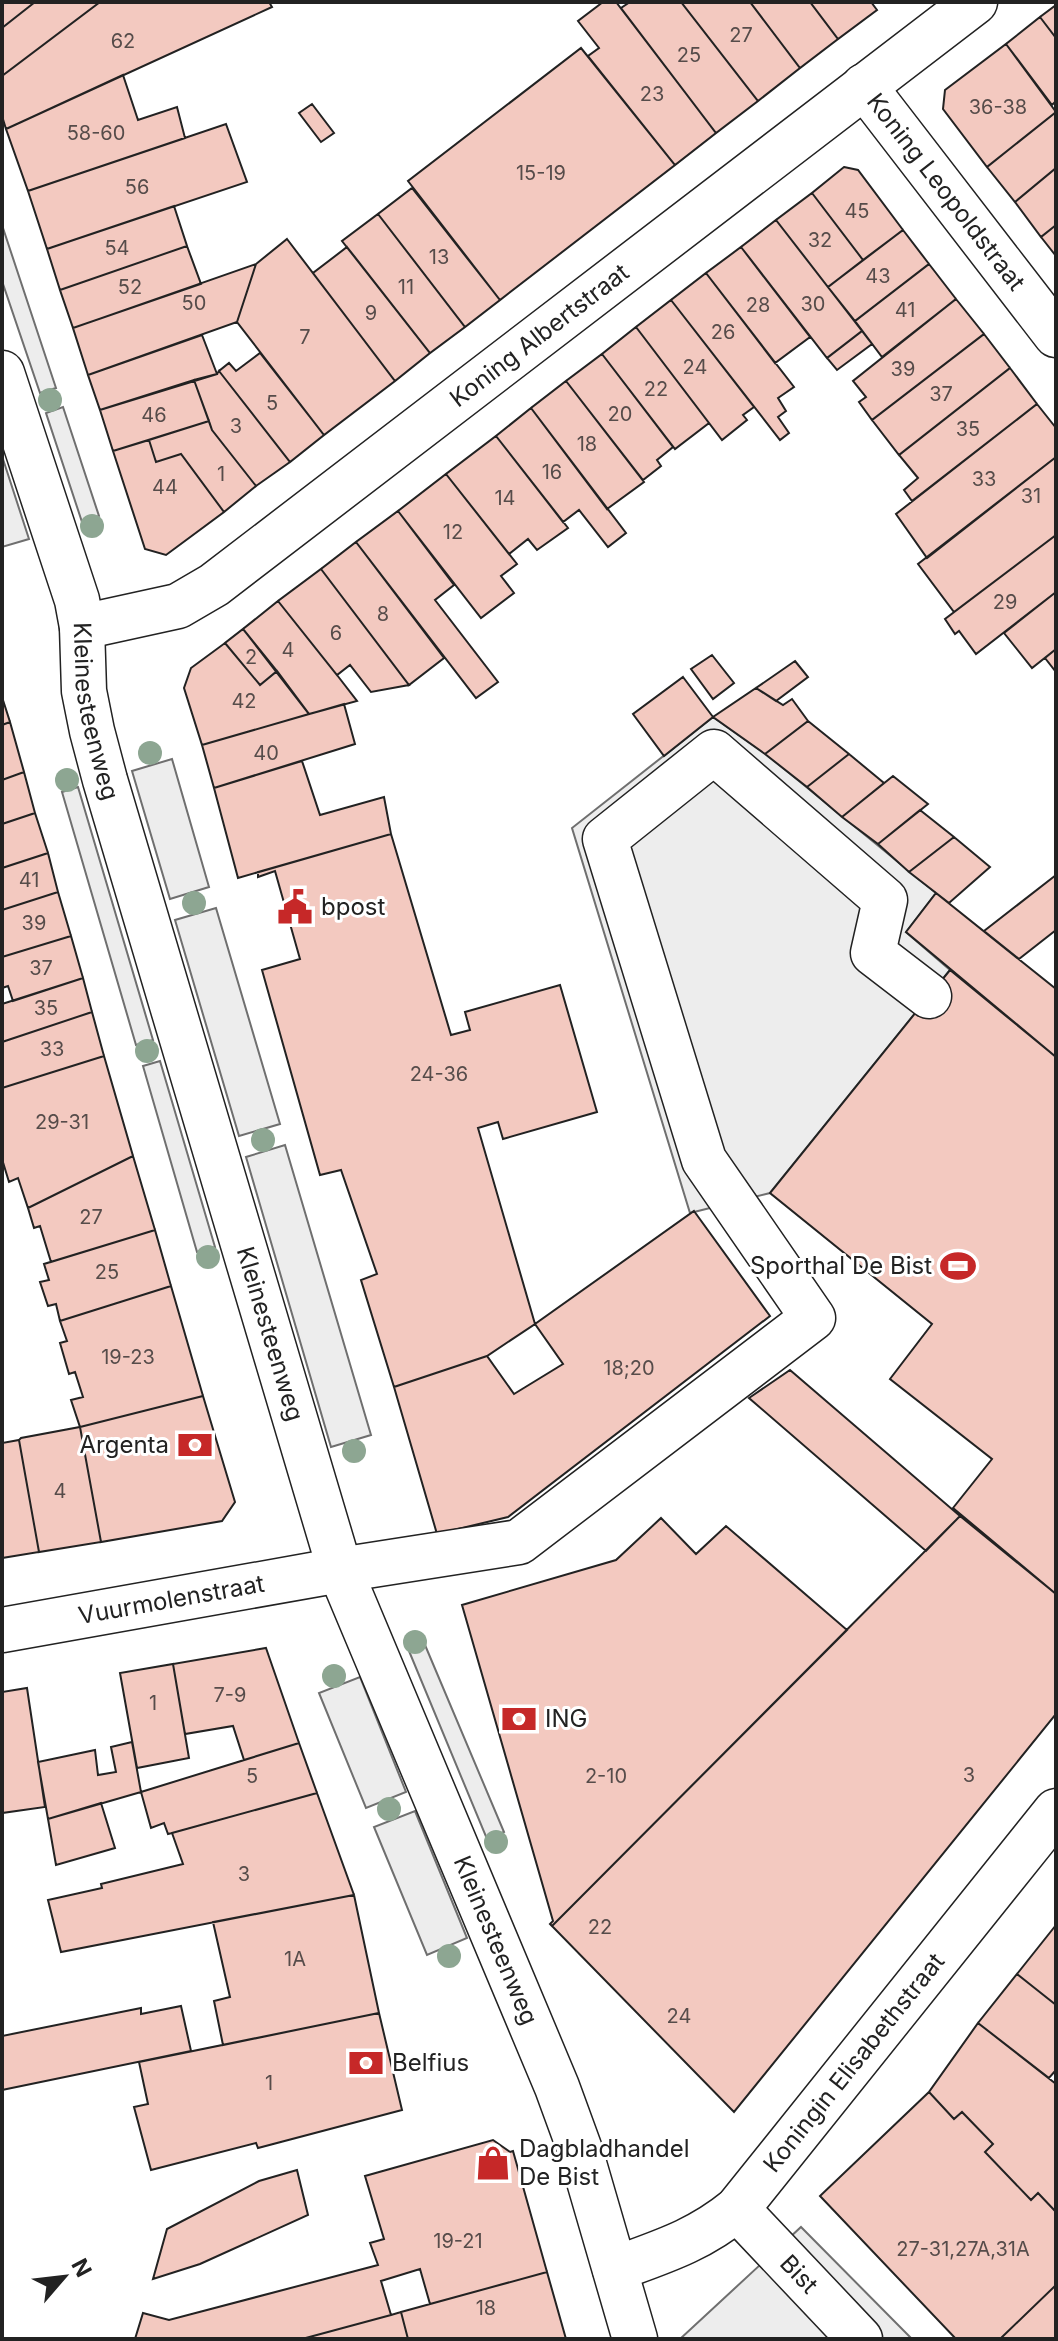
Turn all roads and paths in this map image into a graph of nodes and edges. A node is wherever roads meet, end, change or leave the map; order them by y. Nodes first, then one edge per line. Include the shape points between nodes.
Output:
1 (975, 2) edge
2 (864, 86) junction
3 (1056, 335) edge
4 (2, 373) edge
5 (82, 627) junction
6 (929, 996) dead end
7 (340, 1570) junction
8 (2, 1630) edge
9 (1056, 1811) edge
10 (737, 2209) junction
11 (615, 2269) junction
12 (635, 2339) edge
13 (860, 2339) edge

1 - 2 street, Koning Albertstraat
2 - 3 street, Koning Leopoldstraat
2 - 5 street, Koning Albertstraat via 197,596 161,611
4 - 5 street, Kleinesteenweg via 68,569
5 - 7 street, Kleinesteenweg via 84,691 92,731
6 - 7 street, Vuurmolenstraat via 873,953 885,900 714,752 605,839 704,1160 813,1318 519,1542
7 - 8 street, Vuurmolenstraat
7 - 11 street, Kleinesteenweg via 557,2087
9 - 10 street, Koningin Elisabethstraat
10 - 11 street, Koningin Elisabethstraat via 689,2241
10 - 13 street, Bist
11 - 12 street

